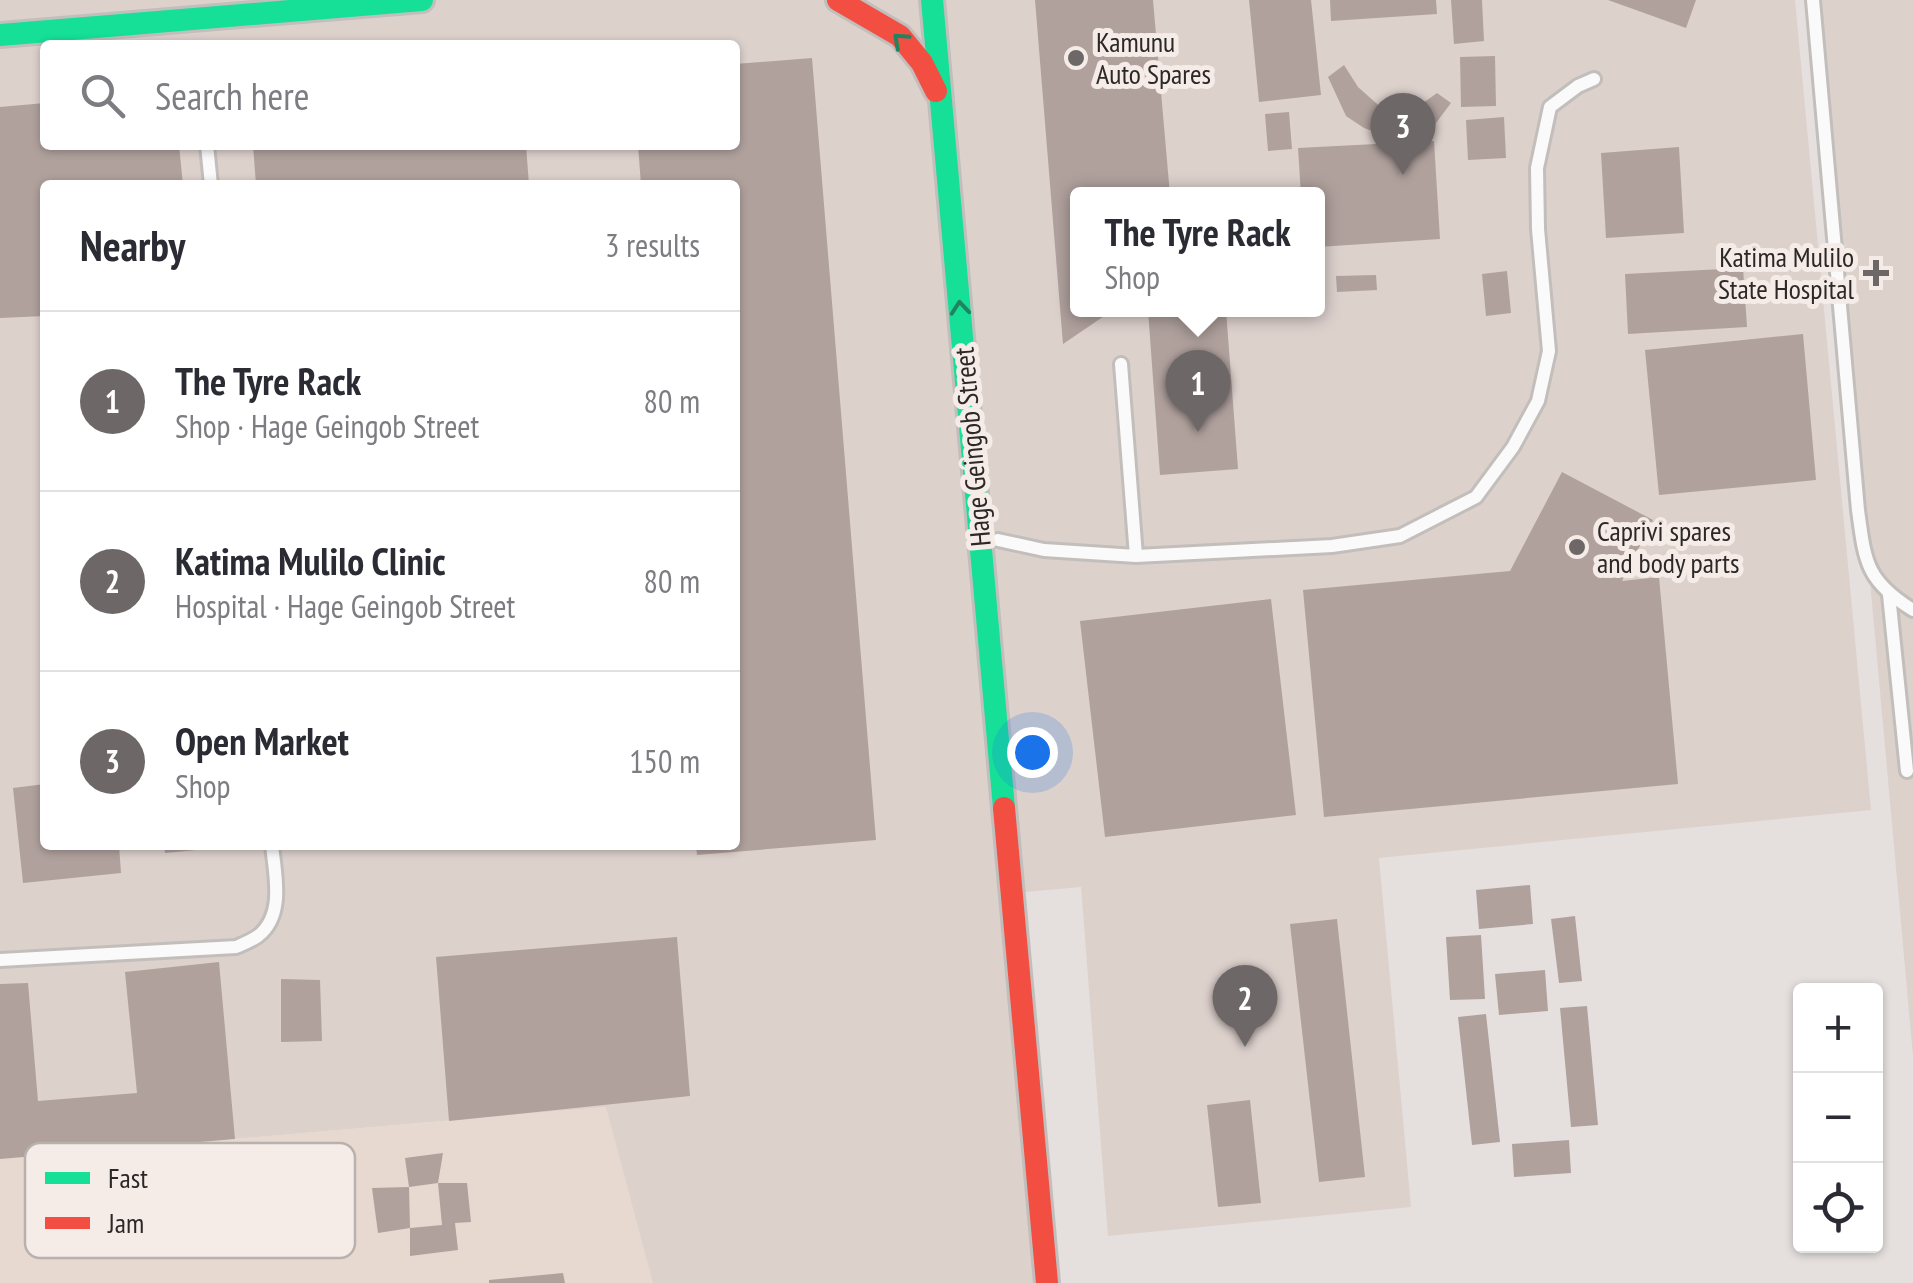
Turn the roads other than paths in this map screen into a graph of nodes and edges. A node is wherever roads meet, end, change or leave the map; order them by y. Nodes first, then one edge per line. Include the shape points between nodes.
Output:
1 (422, 0) edge
2 (838, 0) edge
3 (932, 0) edge
4 (952, 0) edge
5 (1812, 0) edge
6 (0, 35) edge
7 (1594, 79) dead end
8 (941, 100) junction
9 (208, 150) edge
10 (210, 180) edge
11 (1121, 364) dead end
12 (998, 540) junction
13 (1136, 556) junction
14 (1888, 595) junction
15 (1913, 610) edge
16 (1906, 771) dead end
17 (272, 850) edge
18 (1013, 894) junction
19 (0, 960) edge
20 (1047, 1283) edge

1 - 6 street via 196,25
8 -> 2 street via 900,36
3 - 8 street, Hage Geingob Street
4 - 12 street, Hage Geingob Street
5 - 14 lane via 1858,510 1869,570
7 - 13 lane via 1550,107 1537,168 1549,351 1538,401 1476,497 1400,536
18 -> 8 street, Hage Geingob Street
9 - 10 lane
11 - 13 lane
12 - 13 lane
12 - 18 street, Hage Geingob Street via 1016,756
14 - 15 lane
14 - 16 lane
17 - 19 lane via 276,905 256,938 236,946
18 - 20 street, Hage Geingob Street

